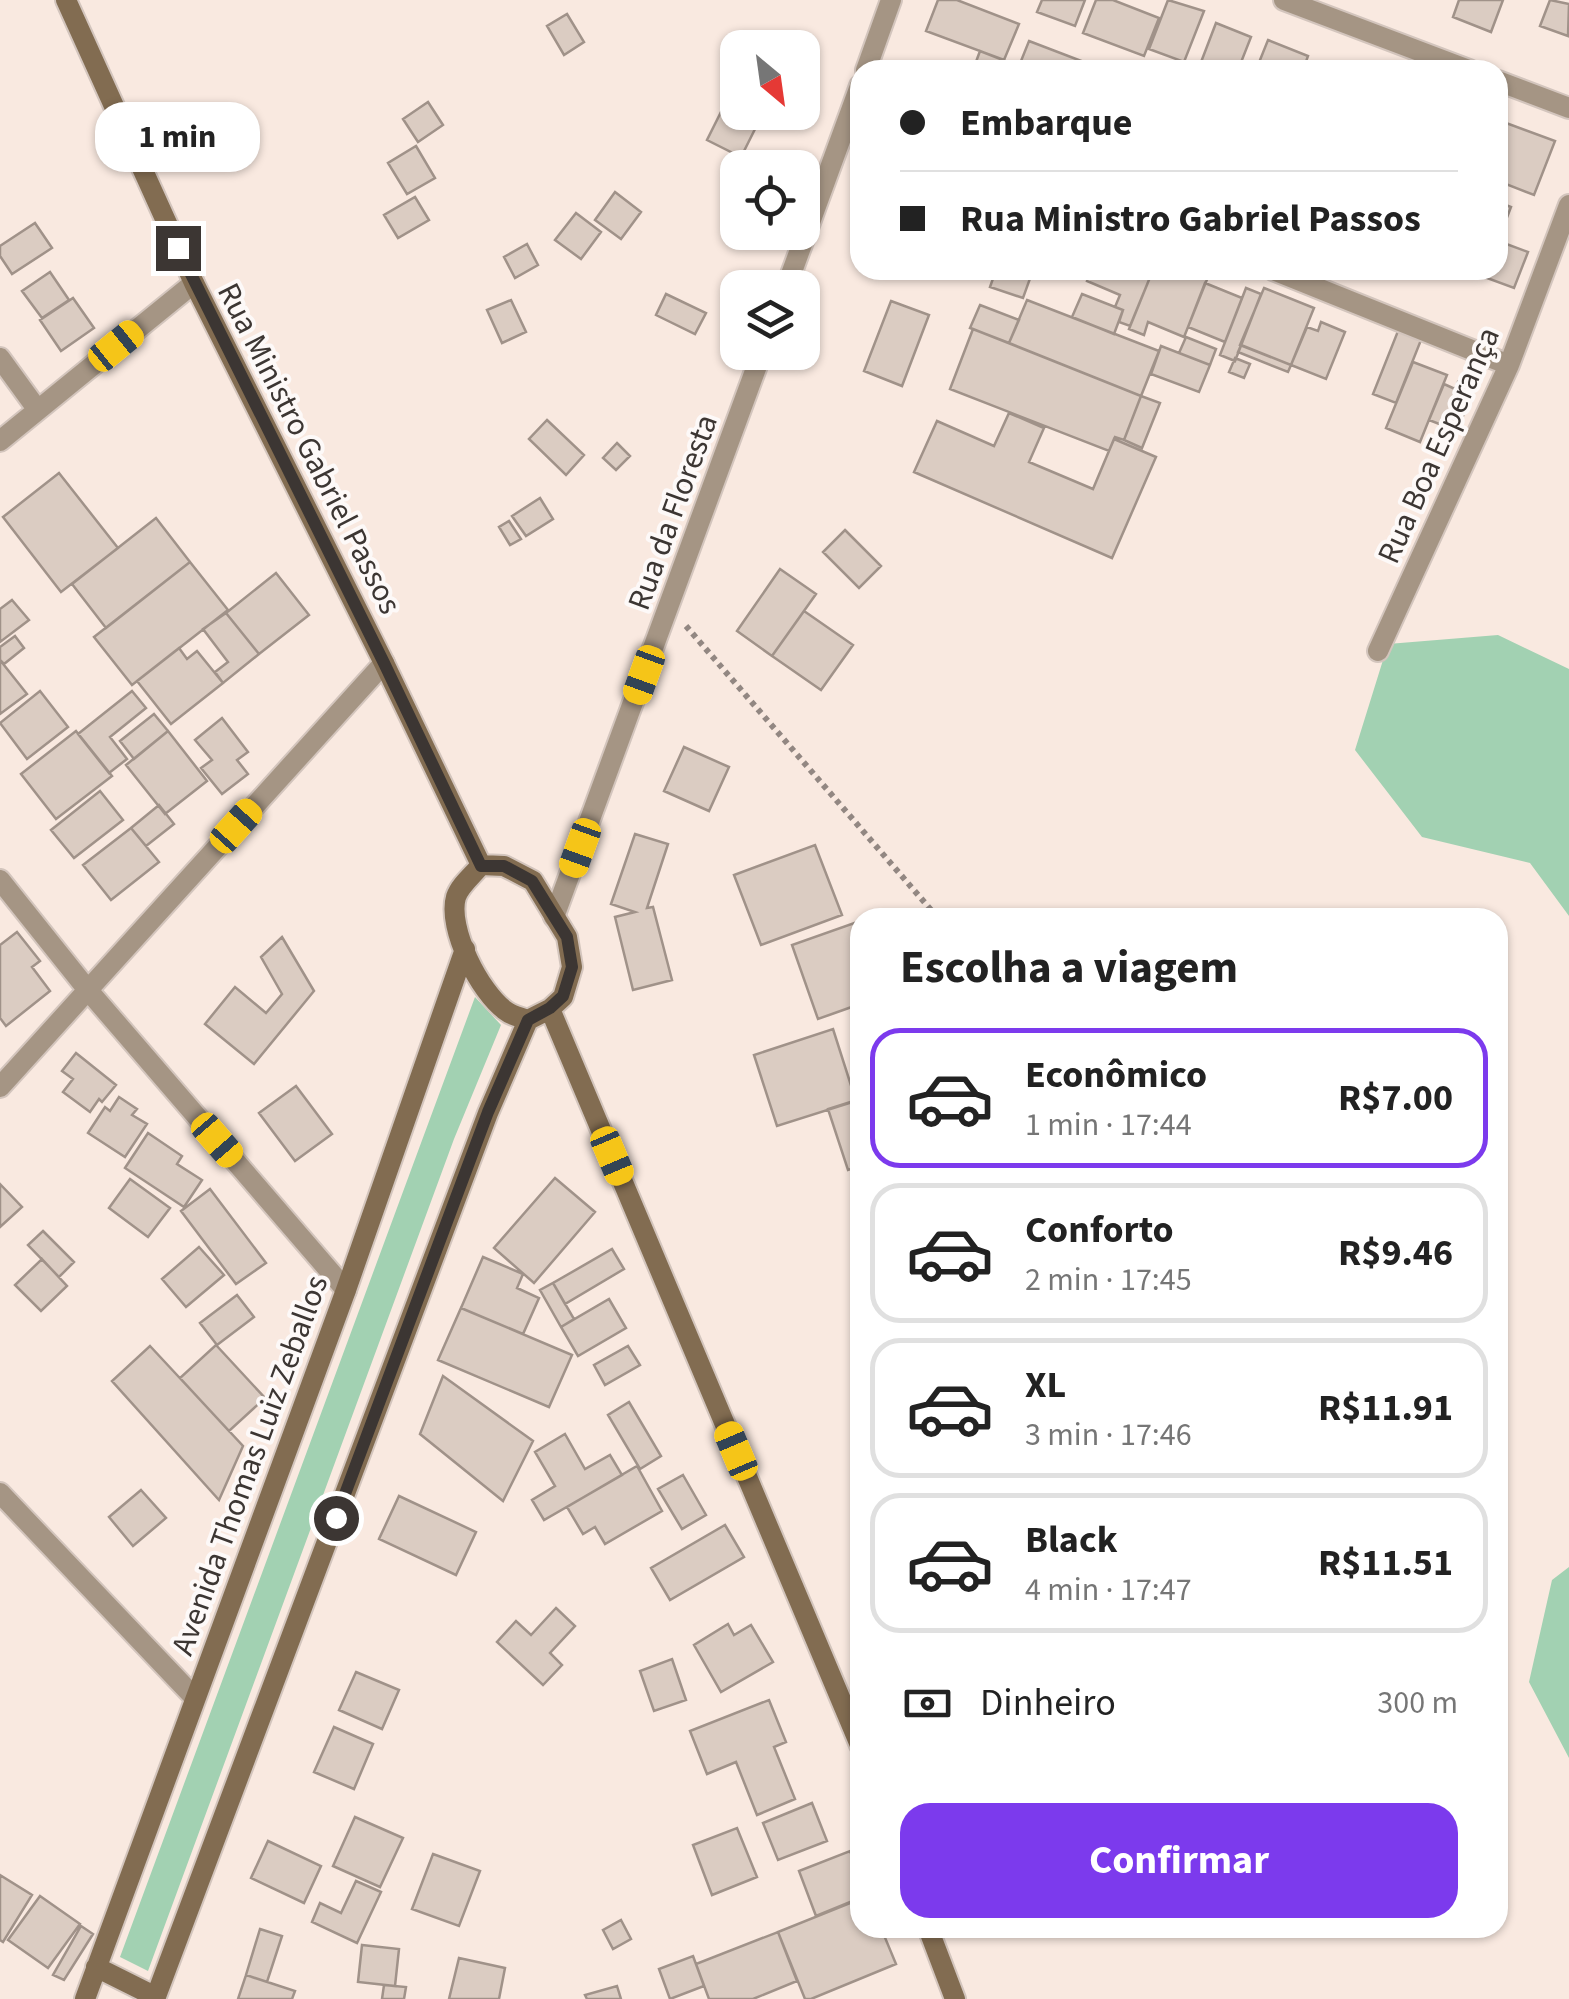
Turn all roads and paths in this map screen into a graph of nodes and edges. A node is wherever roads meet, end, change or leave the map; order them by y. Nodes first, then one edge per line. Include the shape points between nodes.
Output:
1 (66, 0) edge
2 (891, 0) edge
3 (1284, 0) edge
4 (870, 60) edge
5 (1443, 60) edge
6 (1508, 85) edge
7 (1569, 108) edge
8 (850, 118) edge
9 (1569, 205) edge
10 (793, 270) edge
11 (1298, 280) edge
12 (194, 283) junction
13 (0, 358) edge
14 (1508, 365) junction
15 (755, 370) edge
16 (37, 410) junction
17 (0, 441) edge
18 (669, 606) junction
19 (1378, 651) dead end
20 (384, 663) junction
21 (481, 866) junction
22 (0, 880) edge
23 (929, 908) edge
24 (554, 917) junction
25 (465, 949) junction
26 (87, 989) junction
27 (550, 1008) junction
28 (528, 1020) junction
29 (0, 1087) edge
30 (346, 1290) junction
31 (0, 1493) edge
32 (195, 1698) junction
33 (850, 1721) edge
34 (932, 1938) edge
35 (96, 1967) junction
36 (156, 1998) edge
37 (84, 1999) edge
38 (955, 1999) edge

1 - 12 main road, Rua Ministro Gabriel Passos
2 - 4 street
3 - 5 street
6 - 7 street
8 - 10 street
9 - 14 street, Rua Boa Esperança
11 - 14 street
12 - 16 street
12 - 20 main road, Rua Ministro Gabriel Passos
13 - 16 street
14 - 19 street, Rua Boa Esperança
15 - 18 street, Rua da Floresta
16 - 17 street
18 - 23 path
18 - 24 street, Rua da Floresta
20 - 21 main road, Rua Ministro Gabriel Passos
20 - 26 street
21 - 24 main road via 504,866 532,881
21 - 25 main road via 457,892 454,909
22 - 26 street
24 - 27 main road via 567,937 572,967 563,996
25 - 28 main road via 493,1000
25 - 30 main road, Avenida Thomas Luiz Zeballos
26 - 29 street
26 - 30 street
27 - 28 main road
27 - 33 main road
28 - 36 main road
30 - 32 main road, Avenida Thomas Luiz Zeballos
31 - 32 street
32 - 35 main road, Avenida Thomas Luiz Zeballos
34 - 38 main road
35 - 36 main road
35 - 37 main road, Avenida Thomas Luiz Zeballos

